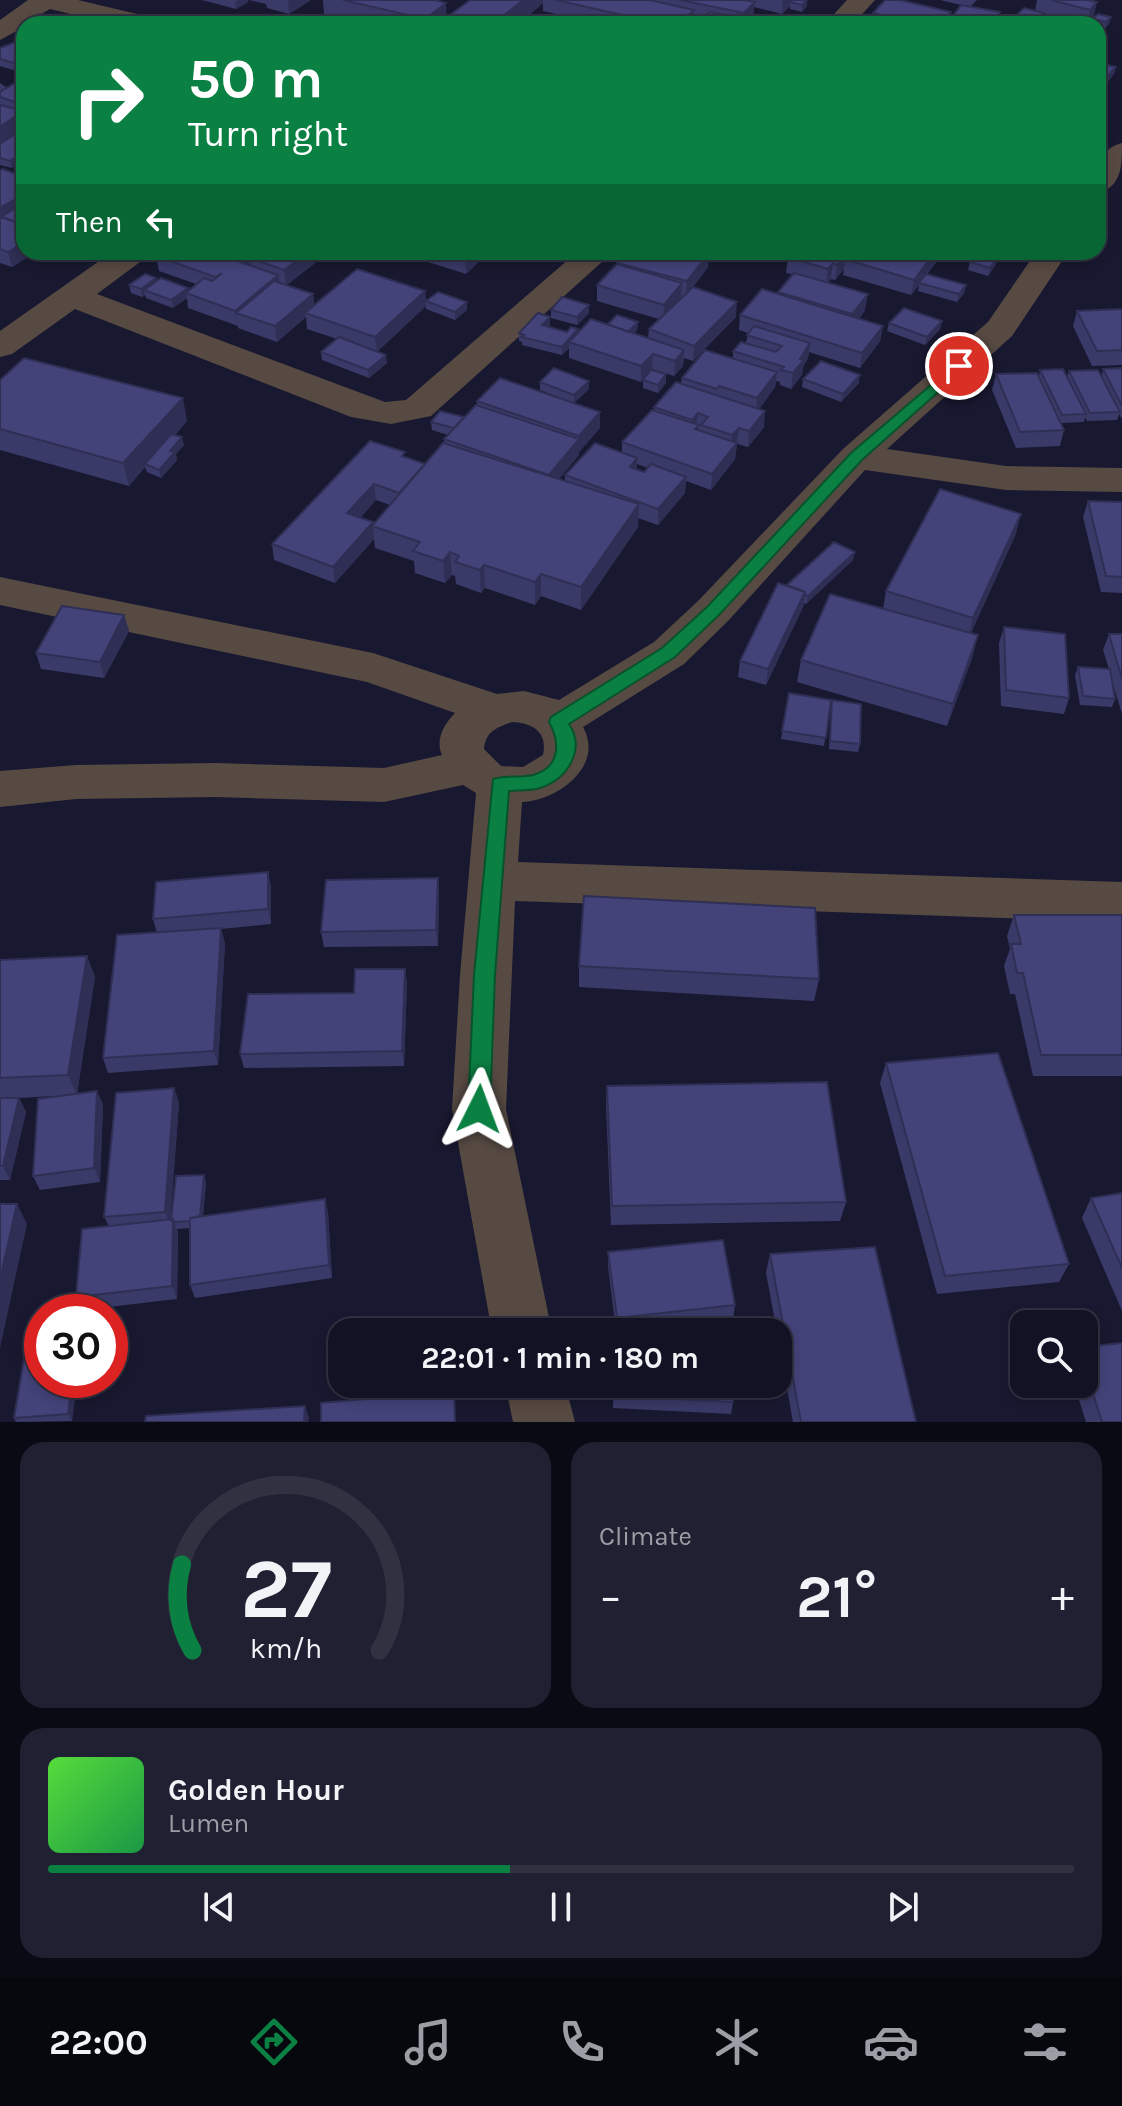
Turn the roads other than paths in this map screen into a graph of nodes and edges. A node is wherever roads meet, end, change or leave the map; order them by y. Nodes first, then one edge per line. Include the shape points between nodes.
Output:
1 (45, 0) edge
2 (862, 0) edge
3 (22, 16) edge
4 (112, 16) edge
5 (846, 16) edge
6 (121, 260) edge
7 (588, 260) edge
8 (1047, 260) edge
9 (70, 295) junction
10 (0, 347) edge
11 (856, 457) junction
12 (1122, 480) edge
13 (0, 591) edge
14 (492, 709) junction
15 (558, 722) junction
16 (484, 776) junction
17 (0, 789) edge
18 (492, 881) junction
19 (1122, 902) edge
20 (519, 1318) edge
21 (538, 1398) edge
22 (544, 1422) edge

1 - 3 street
1 - 4 street
2 - 5 street
6 - 9 street
7 - 9 street via 418,408 395,414 364,409
8 - 11 street via 1000,329
9 - 10 street
11 - 12 street via 1006,478
11 - 15 street via 669,653
13 - 14 street via 373,668
14 - 15 street via 528,706
14 - 16 street via 477,717 461,741 462,754
15 - 16 street via 568,748 553,773 528,783
16 - 17 street via 384,785 216,780
16 - 18 street
18 - 19 street
18 - 20 street via 479,1109
21 - 22 street

